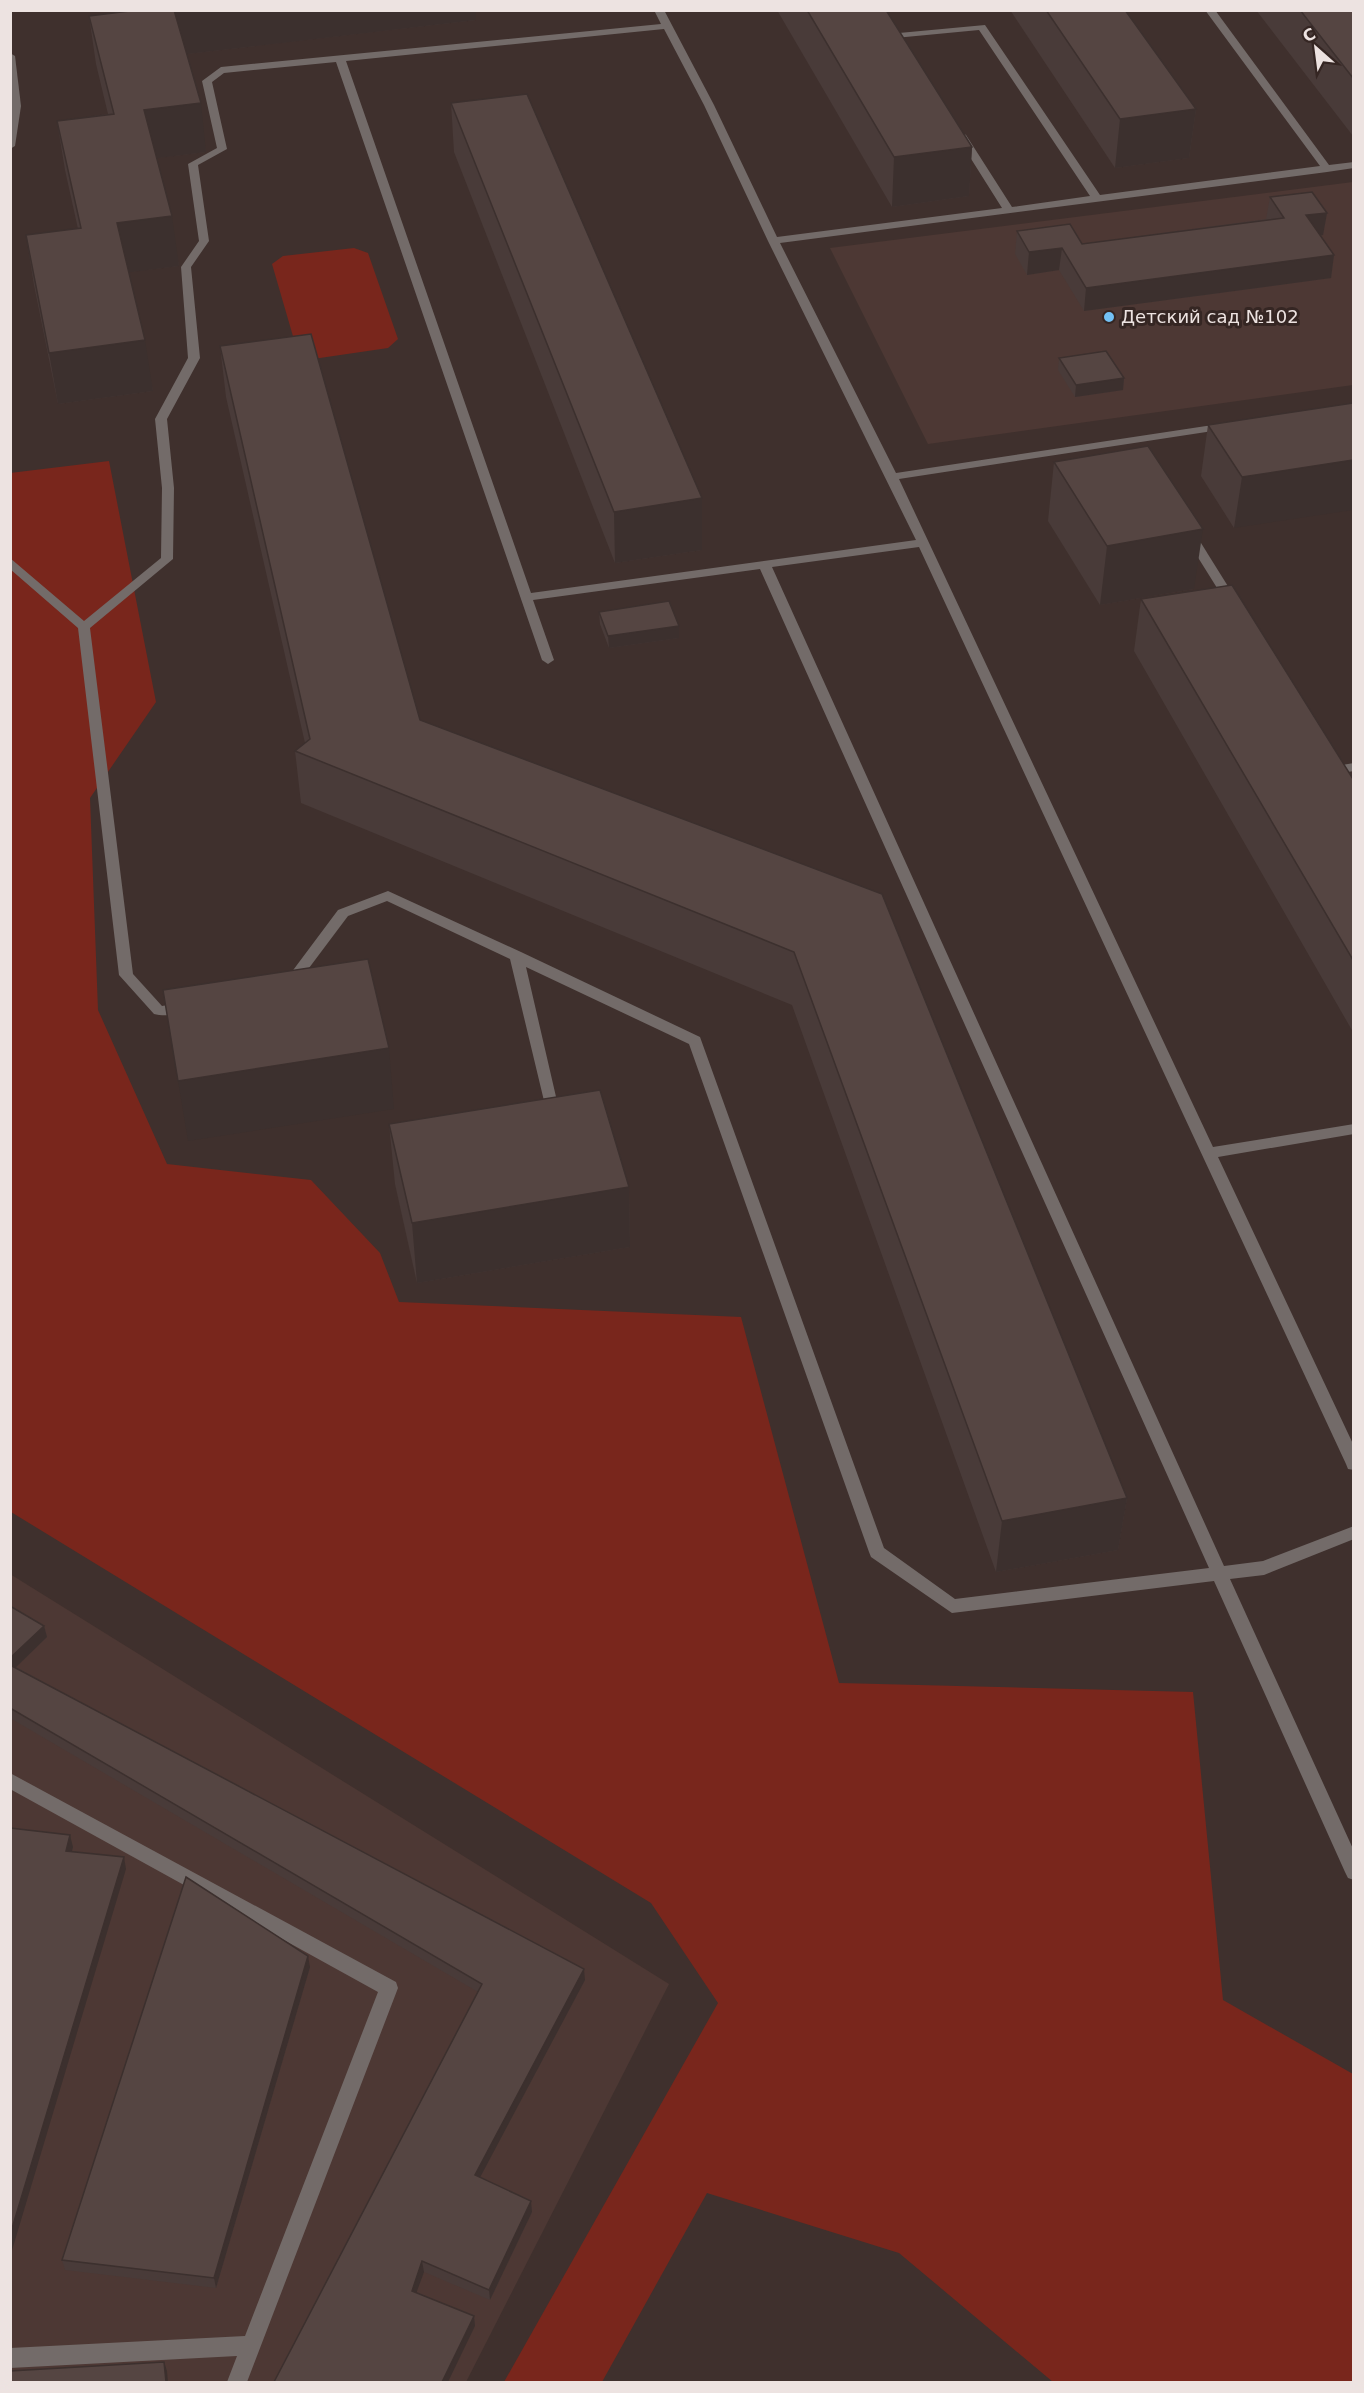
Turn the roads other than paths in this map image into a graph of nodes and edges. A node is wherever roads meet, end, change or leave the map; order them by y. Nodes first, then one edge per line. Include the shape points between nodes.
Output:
1 (659, 10) edge
2 (1210, 10) edge
3 (666, 26) junction
4 (899, 36) edge
5 (10, 56) edge
6 (340, 58) junction
7 (954, 123) edge
8 (10, 146) edge
9 (1353, 165) edge
10 (1327, 169) junction
11 (1097, 199) junction
12 (1009, 210) junction
13 (774, 241) junction
14 (1237, 424) edge
15 (892, 477) junction
16 (1181, 520) edge
17 (923, 543) junction
18 (10, 562) edge
19 (764, 564) junction
20 (526, 597) junction
21 (1243, 620) edge
22 (84, 627) junction
23 (548, 660) dead end
24 (1353, 767) edge
25 (1335, 770) edge
26 (516, 955) junction
27 (282, 994) edge
28 (204, 1005) edge
29 (550, 1101) edge
30 (1353, 1129) edge
31 (1208, 1153) junction
32 (1353, 1464) edge
33 (1353, 1532) edge
34 (1219, 1575) junction
35 (10, 1779) edge
36 (1353, 1872) edge
37 (252, 2345) junction
38 (10, 2358) edge
39 (237, 2382) edge

1 - 3 lane
2 - 10 lane
3 - 6 lane
3 - 13 lane via 710,105
4 - 11 lane via 982,27
5 - 8 lane via 16,106
6 - 20 lane
6 - 22 lane via 221,70 207,81 222,149 194,164 204,242 186,267 194,358 161,419 168,488 167,559
7 - 12 lane
9 - 10 lane
10 - 11 lane
11 - 12 lane
12 - 13 lane
13 - 15 lane
14 - 15 lane via 1135,445
15 - 17 lane
16 - 21 lane
17 - 19 lane
17 - 31 lane
18 - 22 lane
19 - 20 lane
19 - 34 lane
20 - 23 lane
22 - 28 lane via 126,975 159,1011
24 - 25 lane
26 - 27 lane via 388,896 343,913
26 - 29 lane
26 - 34 lane via 695,1041 877,1552 952,1605
30 - 31 lane
31 - 32 lane
33 - 34 lane via 1264,1568
34 - 36 lane
35 - 37 lane via 389,1988
37 - 38 lane
37 - 39 lane

